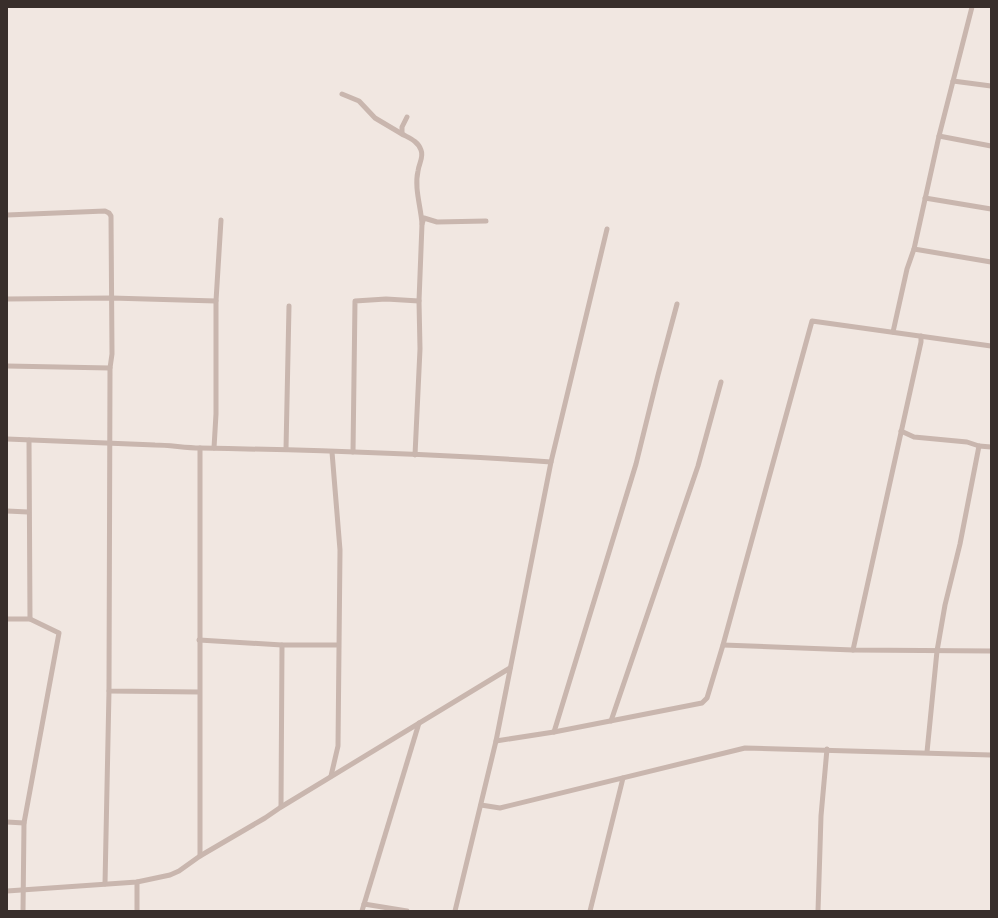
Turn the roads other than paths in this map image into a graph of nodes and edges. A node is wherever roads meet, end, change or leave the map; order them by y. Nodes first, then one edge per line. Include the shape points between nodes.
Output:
1 (972, 7) edge
2 (953, 81) junction
3 (991, 86) edge
4 (342, 94) dead end
5 (407, 117) dead end
6 (402, 134) junction
7 (939, 136) junction
8 (991, 146) edge
9 (925, 198) junction
10 (991, 209) edge
11 (7, 215) edge
12 (221, 220) dead end
13 (486, 221) dead end
14 (422, 224) junction
15 (607, 229) dead end
16 (914, 249) junction
17 (991, 262) edge
18 (111, 298) junction
19 (7, 299) edge
20 (216, 301) junction
21 (419, 301) junction
22 (677, 304) dead end
23 (289, 306) dead end
24 (893, 332) junction
25 (921, 336) junction
26 (991, 346) edge
27 (7, 366) edge
28 (110, 368) junction
29 (721, 382) dead end
30 (902, 431) junction
31 (7, 439) edge
32 (28, 440) junction
33 (110, 443) junction
34 (979, 446) junction
35 (991, 447) edge
36 (200, 448) junction
37 (214, 448) junction
38 (286, 449) junction
39 (332, 452) junction
40 (353, 452) junction
41 (416, 455) junction
42 (551, 462) junction
43 (7, 511) edge
44 (28, 512) junction
45 (7, 619) edge
46 (30, 619) junction
47 (199, 640) junction
48 (282, 645) junction
49 (338, 645) junction
50 (723, 645) junction
51 (853, 650) junction
52 (937, 651) junction
53 (991, 651) edge
54 (510, 668) junction
55 (109, 690) junction
56 (199, 692) junction
57 (611, 721) junction
58 (418, 723) junction
59 (554, 732) junction
60 (496, 741) junction
61 (827, 749) junction
62 (927, 752) junction
63 (991, 755) edge
64 (331, 776) junction
65 (624, 778) junction
66 (481, 805) junction
67 (281, 807) junction
68 (7, 822) edge
69 (24, 823) junction
70 (200, 856) junction
71 (137, 882) junction
72 (105, 884) junction
73 (23, 890) junction
74 (7, 891) edge
75 (364, 904) junction
76 (23, 911) edge
77 (137, 911) edge
78 (362, 911) edge
79 (407, 911) edge
80 (455, 911) edge
81 (590, 911) edge
82 (818, 911) edge

1 - 2 street
2 - 3 street
2 - 7 street
4 - 6 street via 359,102 375,118
5 - 6 street
6 - 14 street via 418,143 422,151 417,181
7 - 8 street
7 - 9 street
9 - 10 street
9 - 16 street
11 - 18 street via 109,212
12 - 20 street
13 - 14 street via 437,222 424,218
14 - 21 street
15 - 42 street
16 - 17 street
16 - 24 street
18 - 19 street
18 - 20 street
18 - 28 street
20 - 37 street
21 - 40 street via 355,301
21 - 41 street
22 - 59 street via 636,464
23 - 38 street
24 - 25 street
24 - 50 street via 812,321
25 - 26 street
25 - 30 street
27 - 28 street
28 - 33 street
29 - 57 street via 698,466
30 - 34 street via 914,437 967,442
30 - 51 street
31 - 32 street
32 - 33 street
32 - 44 street
33 - 36 street
33 - 55 street
34 - 35 street
34 - 52 street
36 - 37 street
36 - 47 street
37 - 38 street
38 - 39 street
39 - 40 street
39 - 49 street via 340,550
40 - 41 street
41 - 42 street
42 - 54 street
43 - 44 street
44 - 46 street
45 - 46 street
46 - 69 street via 59,633
47 - 48 street
47 - 56 street
48 - 49 street
48 - 67 street
49 - 64 street via 338,746
50 - 51 street
50 - 57 street via 707,698 702,702
51 - 52 street
52 - 53 street
52 - 62 street
54 - 58 street
54 - 60 street
55 - 56 street
55 - 72 street
56 - 70 street
57 - 59 street
58 - 64 street
58 - 75 street
59 - 60 street
60 - 66 street
61 - 62 street
61 - 65 street via 745,748
61 - 82 street via 821,816
62 - 63 street
64 - 67 street
65 - 66 street via 500,808
65 - 81 street
66 - 80 street
67 - 70 street
68 - 69 street
69 - 73 street
70 - 71 street via 170,875
71 - 72 street
71 - 77 street
72 - 73 street
73 - 74 street
73 - 76 street
75 - 78 street
75 - 79 street

